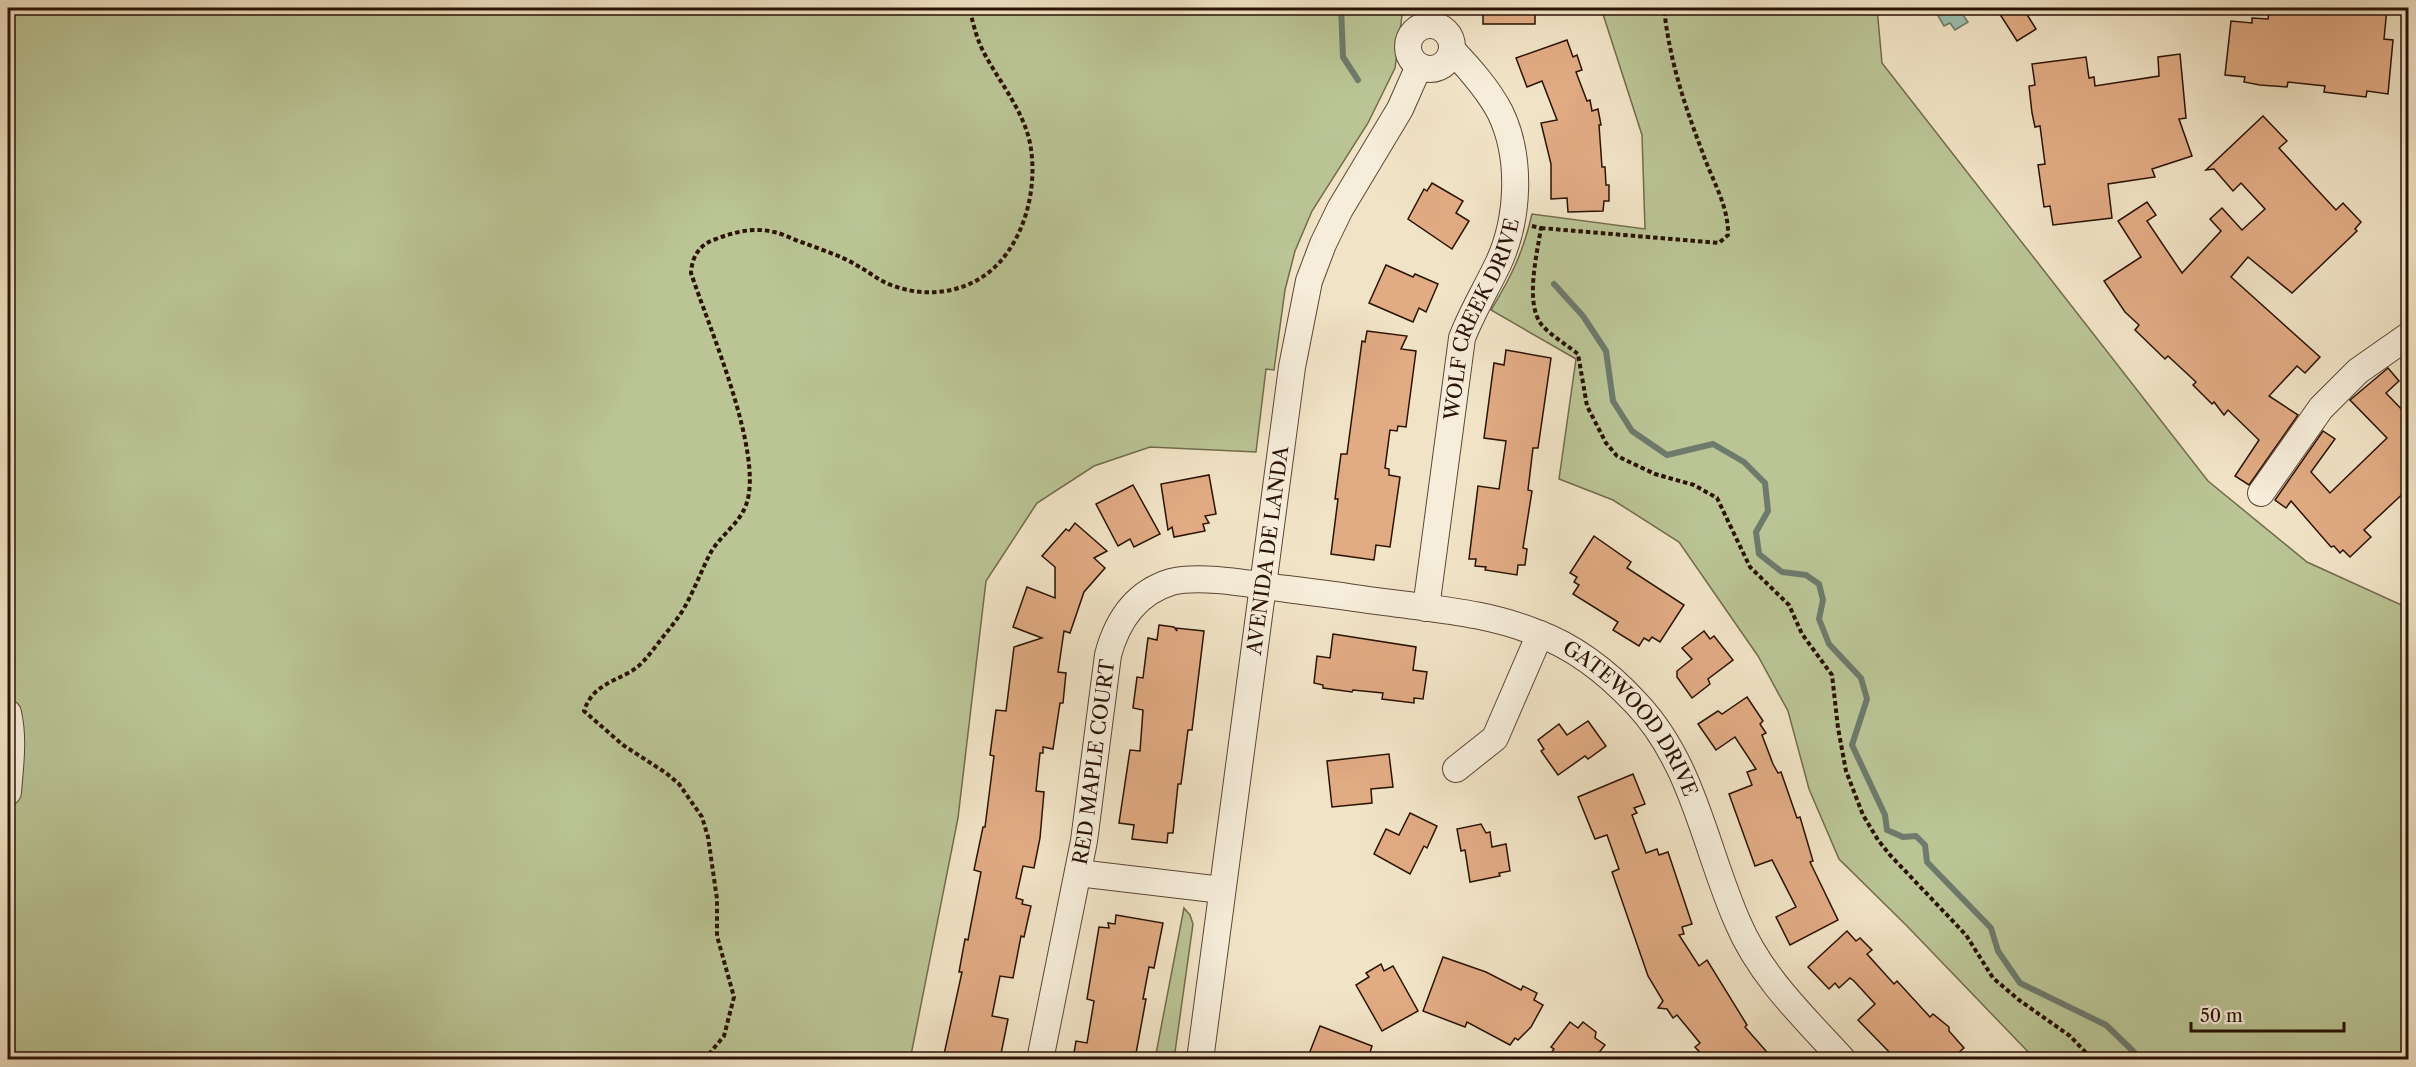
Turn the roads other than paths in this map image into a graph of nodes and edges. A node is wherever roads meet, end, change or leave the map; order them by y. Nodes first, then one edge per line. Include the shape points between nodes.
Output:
1 (1431, 16) edge
2 (1452, 50) junction
3 (1419, 66) junction
4 (2409, 336) edge
5 (2261, 493) dead end
6 (1263, 586) junction
7 (1426, 608) junction
8 (1540, 634) junction
9 (8, 713) edge
10 (1456, 769) dead end
11 (8, 792) edge
12 (1078, 873) junction
13 (1222, 890) junction
14 (1040, 1059) edge
15 (1200, 1059) edge
16 (1843, 1059) edge

1 - 2 street via 1445,31
1 - 3 street via 1409,40 1409,54
2 - 3 street via 1440,67
2 - 7 street, WOLF CREEK DRIVE via 1484,87 1500,113 1511,150 1515,200 1498,263 1462,338
3 - 6 street, AVENIDA DE LANDA via 1400,110 1340,209 1310,281 1292,367
4 - 5 street via 2358,370 2321,408
6 - 7 street, GATEWOOD DRIVE
6 - 12 street, RED MAPLE COURT via 1197,579 1169,582 1145,595 1121,619 1108,655
6 - 13 street, AVENIDA DE LANDA
7 - 8 street, GATEWOOD DRIVE via 1504,621
8 - 10 street via 1495,738
8 - 16 street, GATEWOOD DRIVE via 1609,676 1660,732 1679,766 1737,923 1755,956 1776,986
9 - 11 street
12 - 13 street
12 - 14 street, RED MAPLE COURT
13 - 15 street, AVENIDA DE LANDA

